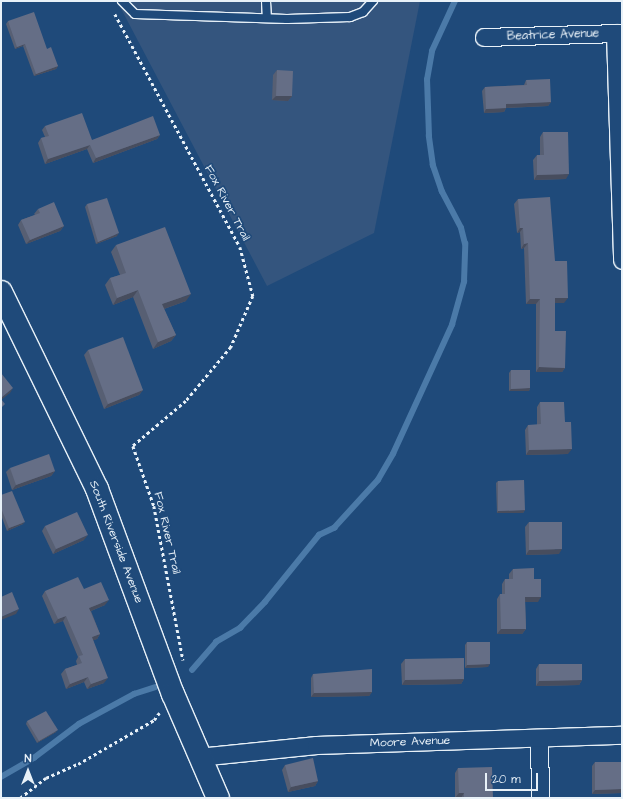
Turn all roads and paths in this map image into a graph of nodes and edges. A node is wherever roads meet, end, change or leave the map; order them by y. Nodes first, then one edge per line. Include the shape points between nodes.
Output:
1 (122, 1) edge
2 (266, 1) edge
3 (373, 1) edge
4 (112, 8) dead end
5 (267, 18) junction
6 (618, 33) edge
7 (484, 37) dead end
8 (622, 260) edge
9 (1, 292) edge
10 (185, 668) dead end
11 (173, 694) junction
12 (622, 735) edge
13 (539, 738) junction
14 (198, 756) junction
15 (20, 798) edge
16 (218, 798) edge
17 (540, 798) edge

1 - 5 lane via 135,14
2 - 5 lane
3 - 5 lane via 363,12 350,17
4 - 10 path, Fox River Trail via 240,247 253,296 231,347 186,401 133,446 154,506
6 - 7 street, Beatrice Avenue
6 - 8 street
9 - 11 main road, South Riverside Avenue via 97,489
11 - 14 main road, South Riverside Avenue
11 - 15 path via 154,720 78,764 46,778
12 - 13 street, Moore Avenue
13 - 14 street, Moore Avenue via 316,745
13 - 17 street
14 - 16 main road, South Riverside Avenue

